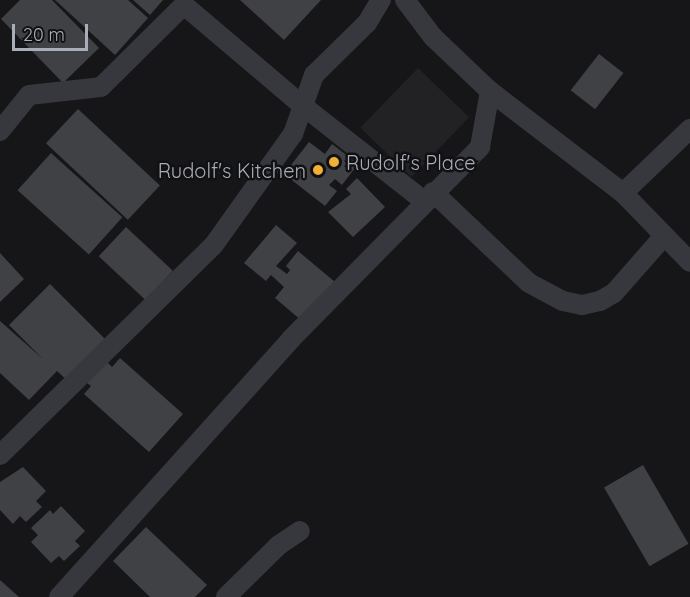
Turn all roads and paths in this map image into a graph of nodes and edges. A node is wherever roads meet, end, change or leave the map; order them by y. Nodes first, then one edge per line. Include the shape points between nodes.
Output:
1 (381, 0) edge
2 (405, 0) edge
3 (490, 91) junction
4 (302, 105) junction
5 (690, 129) edge
6 (0, 132) edge
7 (623, 194) junction
8 (428, 196) junction
9 (664, 236) junction
10 (690, 262) edge
11 (0, 455) edge
12 (300, 531) dead end
13 (58, 597) edge
14 (226, 597) edge

1 - 4 street via 367,23 314,75
2 - 3 street via 433,37
3 - 7 street
3 - 8 street via 480,147
4 - 6 street via 184,5 101,87 29,95
4 - 8 street
4 - 11 street via 292,134 213,246
5 - 7 street
7 - 9 street
8 - 9 street via 529,283 563,301 600,301 614,292
8 - 13 street via 282,348
9 - 10 street
12 - 14 street via 279,545

